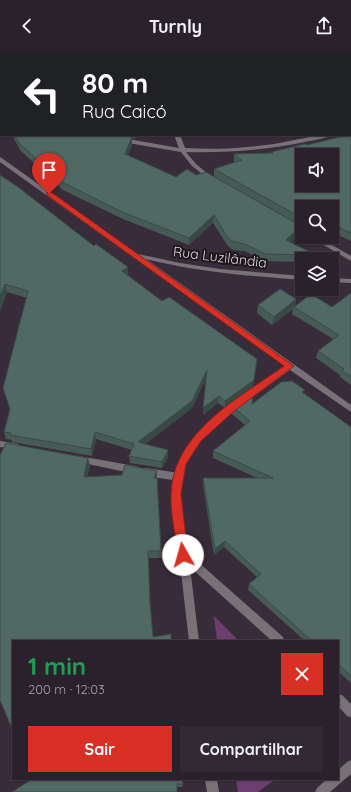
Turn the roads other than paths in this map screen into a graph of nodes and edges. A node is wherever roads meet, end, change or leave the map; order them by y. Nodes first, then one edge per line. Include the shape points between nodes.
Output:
1 (177, 136) edge
2 (325, 136) edge
3 (119, 139) edge
4 (181, 150) junction
5 (0, 159) edge
6 (217, 182) edge
7 (325, 244) edge
8 (135, 255) junction
9 (351, 259) edge
10 (295, 277) edge
11 (339, 280) edge
12 (351, 281) edge
13 (290, 366) junction
14 (351, 409) edge
15 (0, 444) edge
16 (22, 448) edge
17 (73, 458) edge
18 (179, 477) junction
19 (183, 555) junction
20 (194, 640) edge
21 (277, 640) edge
22 (339, 700) edge
23 (351, 712) edge
24 (351, 766) edge
25 (339, 776) edge
26 (211, 780) edge
27 (335, 780) edge
28 (213, 792) edge
29 (321, 792) edge

1 - 4 street
2 - 4 street via 294,144 255,149
3 - 4 street
4 - 6 street via 194,167
5 - 8 street
7 - 9 street
8 - 10 street, Rua Luzilândia via 170,264
8 - 13 street
11 - 12 street
13 - 14 street
13 - 18 street via 231,409 198,438 182,463
15 - 16 street
17 - 18 street
18 - 19 street via 176,494
19 - 20 street
19 - 21 street
22 - 23 street
24 - 25 street
26 - 28 street
27 - 29 street

